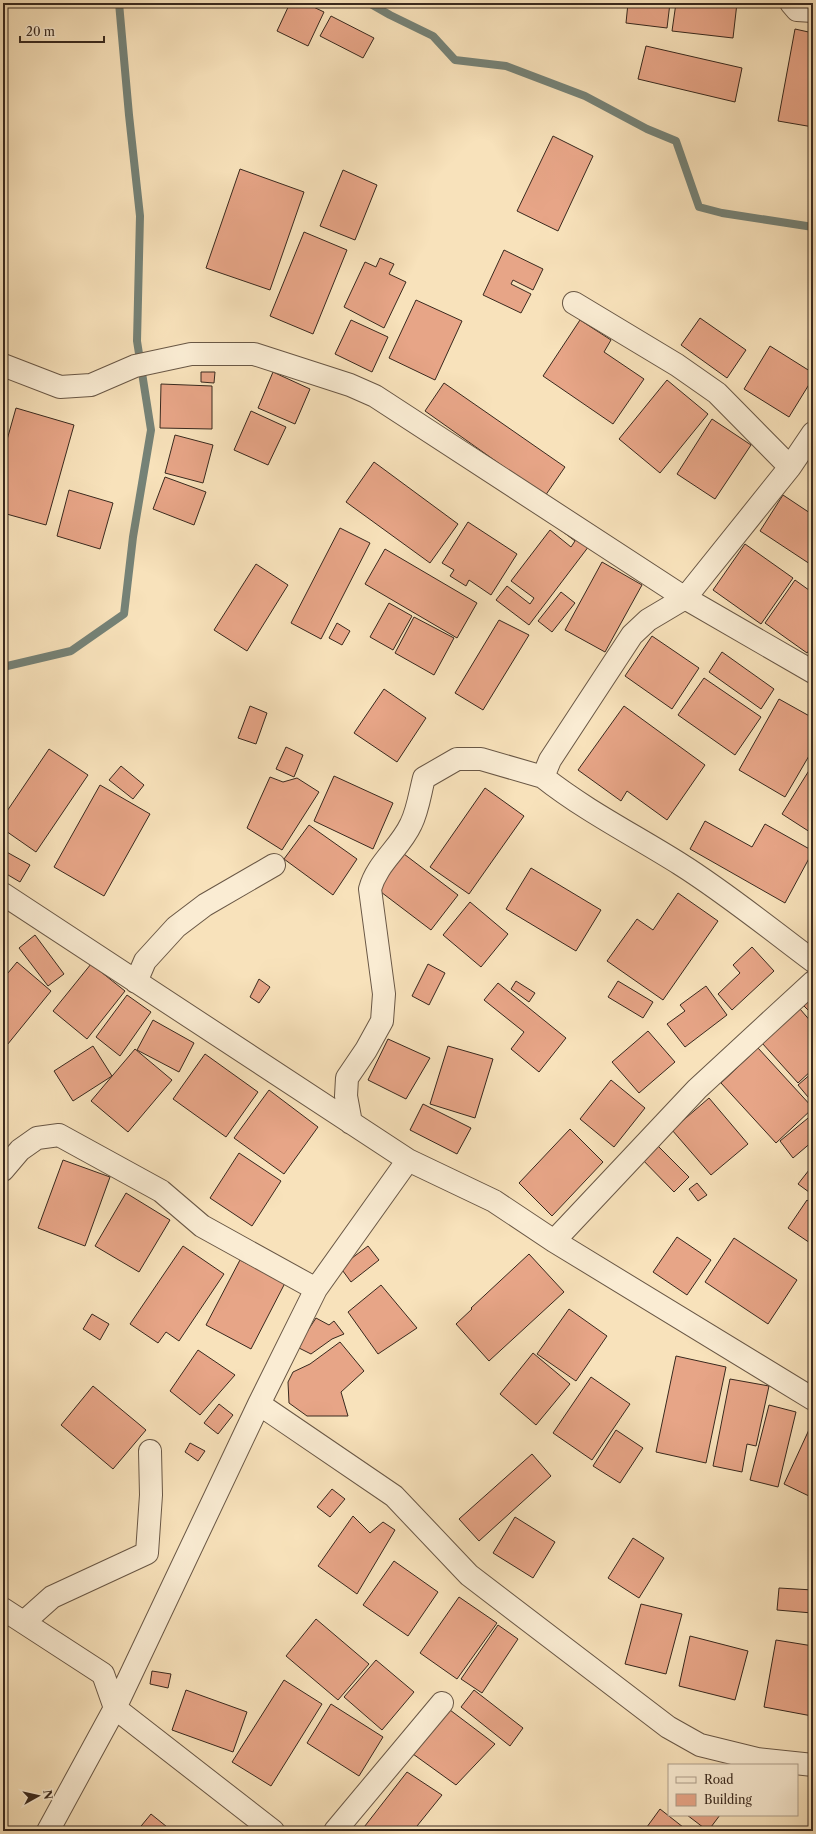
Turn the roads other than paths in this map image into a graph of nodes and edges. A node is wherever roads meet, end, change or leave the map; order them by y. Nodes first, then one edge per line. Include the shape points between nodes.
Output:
1 (792, 3) edge
2 (813, 11) edge
3 (574, 303) dead end
4 (3, 365) edge
5 (813, 433) edge
6 (790, 467) junction
7 (685, 598) junction
8 (813, 672) edge
9 (543, 778) junction
10 (274, 865) dead end
11 (3, 894) edge
12 (813, 961) edge
13 (136, 982) junction
14 (813, 982) edge
15 (351, 1123) junction
16 (408, 1160) junction
17 (3, 1170) edge
18 (554, 1241) junction
19 (316, 1289) junction
20 (813, 1399) edge
21 (259, 1404) junction
22 (150, 1451) dead end
23 (3, 1609) edge
24 (24, 1622) junction
25 (442, 1702) dead end
26 (114, 1708) junction
27 (813, 1765) edge
28 (48, 1831) edge
29 (273, 1831) edge
30 (335, 1831) edge

1 - 2 street via 797,10
3 - 6 street via 677,365 717,393
4 - 7 street via 60,387 91,385 135,366 191,354 254,354 350,385 374,396
5 - 6 street
6 - 7 street
7 - 8 street
7 - 9 street via 648,620 632,635 550,760
9 - 12 street via 569,798 680,864
9 - 15 street via 481,759 457,759 424,778 412,823 374,876 370,890 384,994 382,1022 347,1078 346,1096
10 - 13 street via 206,905 176,927 145,961
11 - 13 street
13 - 15 street
14 - 18 street via 697,1089
15 - 16 street
16 - 18 street via 494,1201
16 - 19 street
17 - 19 street via 20,1150 37,1138 60,1135 161,1191 202,1226
18 - 20 street
19 - 21 street
21 - 26 street
21 - 27 street via 394,1496 469,1575 668,1727 700,1745 757,1759
22 - 24 street via 152,1495 147,1553 52,1597
23 - 24 street
24 - 26 street via 103,1674
25 - 30 street
26 - 28 street
26 - 29 street

